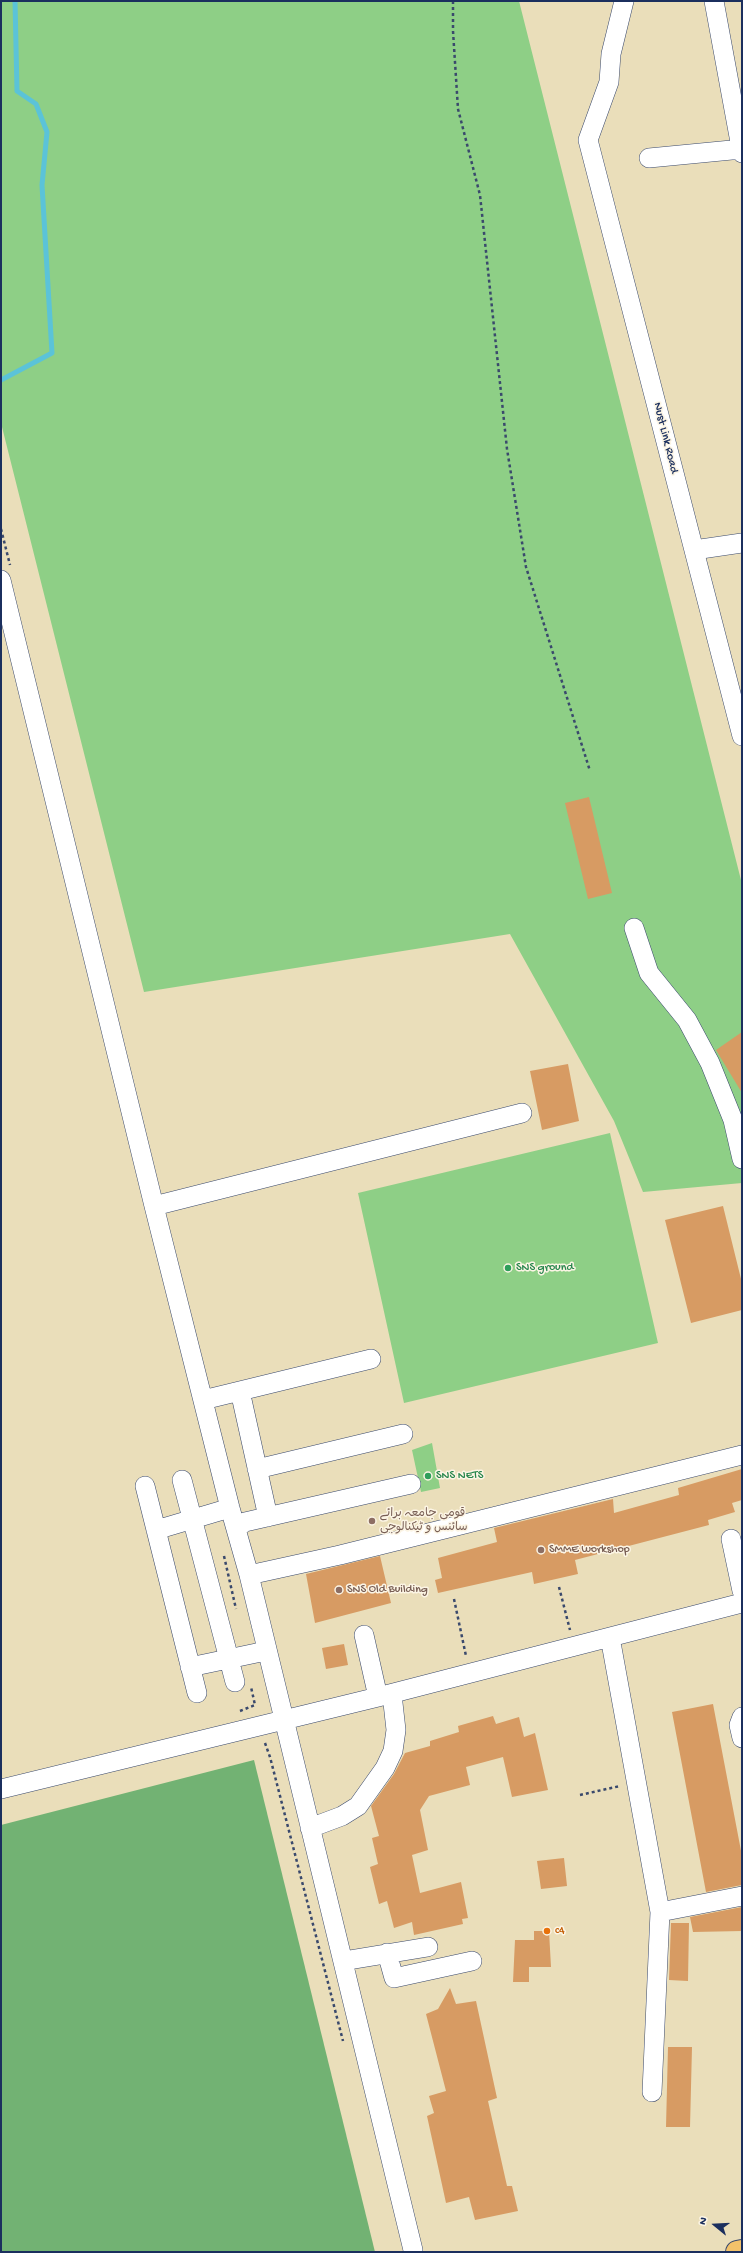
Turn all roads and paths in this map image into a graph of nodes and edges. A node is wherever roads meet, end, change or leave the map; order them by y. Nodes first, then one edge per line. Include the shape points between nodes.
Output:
1 (453, 1) edge
2 (624, 1) edge
3 (714, 1) edge
4 (742, 151) edge
5 (649, 158) dead end
6 (1, 529) edge
7 (742, 543) edge
8 (694, 550) junction
9 (6, 574) edge
10 (742, 736) edge
11 (590, 771) dead end
12 (634, 928) dead end
13 (522, 1113) dead end
14 (742, 1159) edge
15 (154, 1206) junction
16 (371, 1359) dead end
17 (240, 1391) junction
18 (203, 1400) junction
19 (403, 1434) dead end
20 (742, 1455) edge
21 (257, 1469) junction
22 (182, 1480) dead end
23 (410, 1484) dead end
24 (145, 1486) dead end
25 (230, 1508) junction
26 (268, 1517) junction
27 (192, 1519) junction
28 (236, 1528) junction
29 (156, 1530) junction
30 (731, 1540) dead end
31 (223, 1552) dead end
32 (249, 1575) junction
33 (559, 1587) dead end
34 (742, 1592) edge
35 (454, 1599) dead end
36 (742, 1603) edge
37 (236, 1613) dead end
38 (571, 1634) dead end
39 (364, 1635) dead end
40 (610, 1637) junction
41 (266, 1651) junction
42 (228, 1659) junction
43 (467, 1661) dead end
44 (190, 1668) junction
45 (243, 1683) joint
46 (197, 1693) dead end
47 (385, 1696) junction
48 (232, 1713) dead end
49 (742, 1717) edge
50 (284, 1719) junction
51 (742, 1738) edge
52 (261, 1740) dead end
53 (637, 1782) junction
54 (1, 1788) edge
55 (580, 1795) dead end
56 (310, 1828) junction
57 (742, 1896) edge
58 (660, 1912) junction
59 (428, 1947) dead end
60 (387, 1953) junction
61 (343, 1961) junction
62 (472, 1961) dead end
63 (343, 2042) dead end
64 (652, 2092) dead end
65 (414, 2250) dead end
66 (742, 2251) edge
67 (737, 2252) edge

1 - 11 path via 458,109 480,195 507,449 526,567
2 - 8 street, Nust Link Road via 611,54 609,82 588,140
3 - 4 street
4 - 5 street
6 - 9 path
7 - 8 street
8 - 10 street, Nust Link Road
9 - 15 street
12 - 14 street via 649,973 687,1020 710,1063 733,1120
13 - 15 street
15 - 18 street
16 - 17 street
17 - 18 street
17 - 21 street
18 - 25 street
19 - 21 street
20 - 32 street via 340,1555
21 - 26 street
22 - 27 street
23 - 26 street
24 - 29 street
25 - 27 street
25 - 28 street
26 - 28 street via 245,1522
27 - 29 street
27 - 42 street
28 - 32 street
29 - 44 street
30 - 34 street
31 - 37 path
32 - 41 street
33 - 38 path
35 - 43 path
36 - 40 street
39 - 47 street
40 - 47 street
40 - 53 street
41 - 42 street
41 - 50 street
42 - 44 street
42 - 45 street
44 - 46 street
45 - 48 path via 255,1705
47 - 50 street
47 - 56 street via 396,1730 393,1750 385,1768 358,1806 342,1816
49 - 51 street via 739,1725
50 - 54 street
50 - 56 street
52 - 63 path via 268,1746
53 - 55 path
53 - 58 street
56 - 61 street
57 - 58 street
58 - 64 street
59 - 60 street
60 - 61 street
60 - 62 street via 394,1978
61 - 65 street
66 - 67 main road

